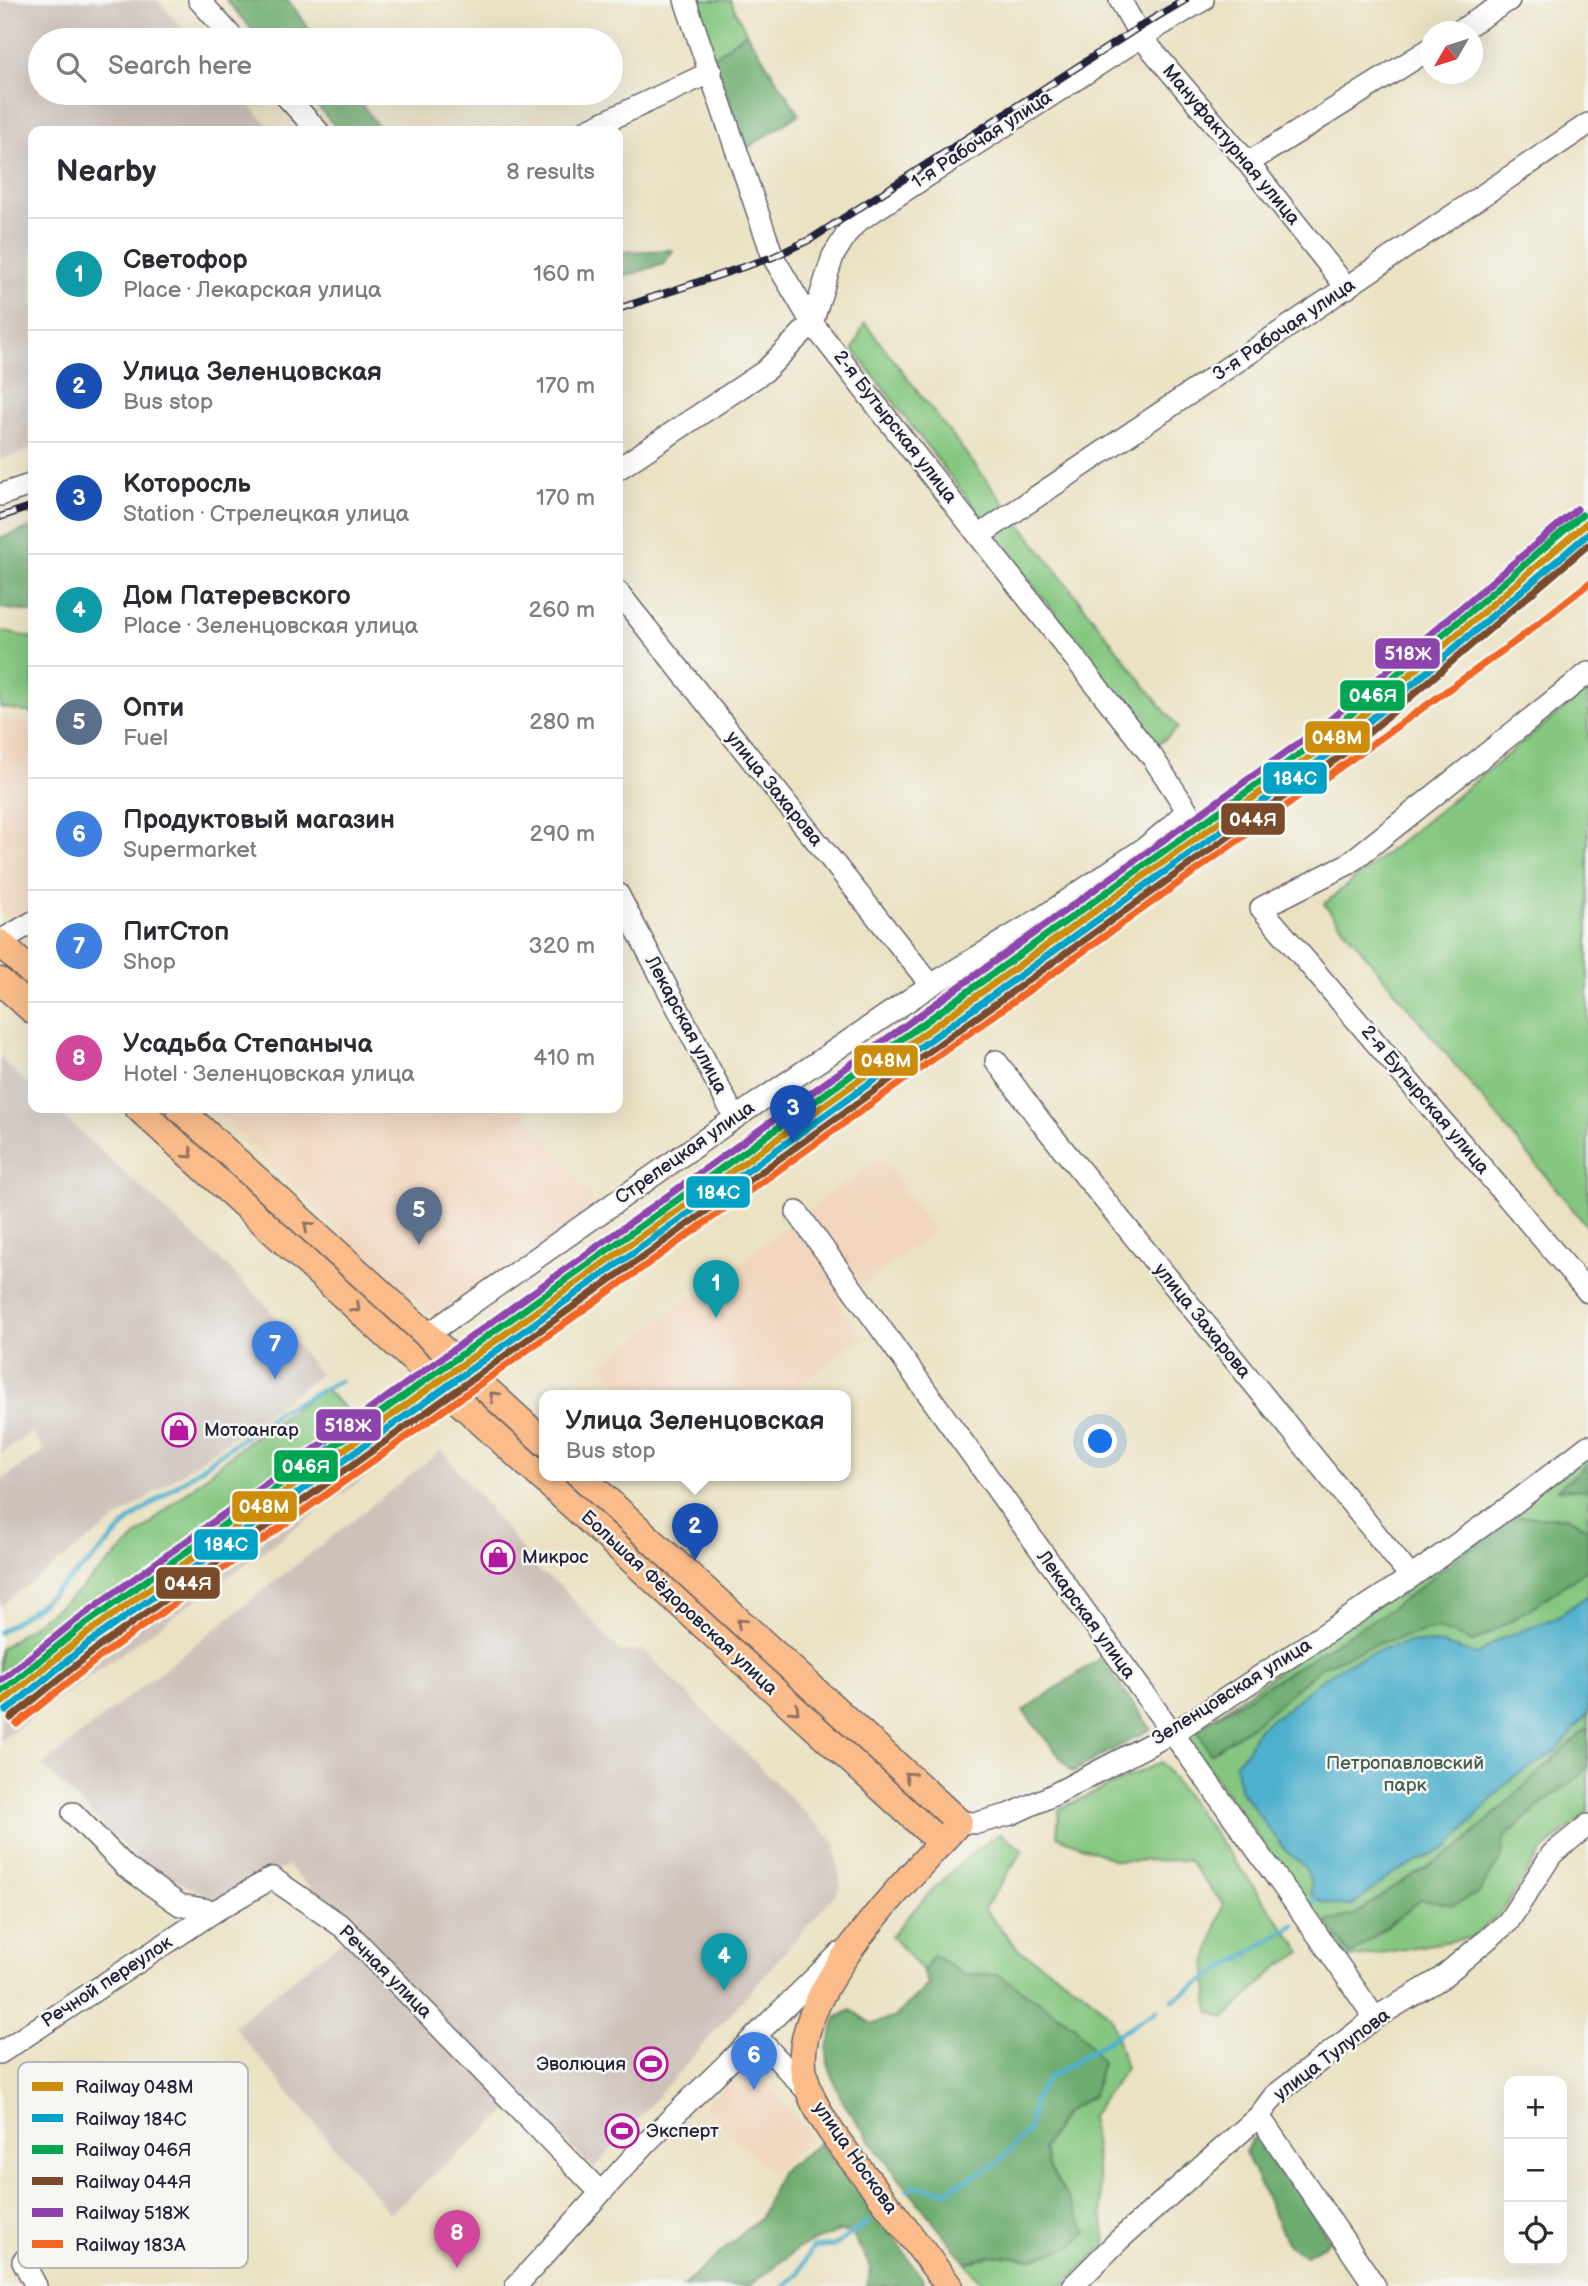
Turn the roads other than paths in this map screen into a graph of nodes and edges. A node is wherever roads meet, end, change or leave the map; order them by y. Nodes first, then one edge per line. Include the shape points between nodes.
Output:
1 (199, 0) edge
2 (685, 0) edge
3 (1120, 0) edge
4 (1203, 0) edge
5 (1509, 0) edge
6 (1476, 21) edge
7 (224, 28) edge
8 (1141, 37) junction
9 (1420, 55) edge
10 (711, 72) junction
11 (294, 105) edge
12 (1588, 124) edge
13 (313, 126) edge
14 (596, 126) edge
15 (1248, 163) junction
16 (1346, 288) junction
17 (812, 323) junction
18 (623, 467) edge
19 (28, 486) edge
20 (0, 495) edge
21 (980, 535) junction
22 (623, 598) edge
23 (1588, 673) edge
24 (1187, 810) joint
25 (623, 904) edge
26 (28, 925) edge
27 (0, 942) edge
28 (28, 969) edge
29 (0, 981) edge
30 (931, 985) junction
31 (28, 1006) edge
32 (996, 1061) dead end
33 (143, 1113) edge
34 (184, 1113) edge
35 (735, 1118) junction
36 (796, 1212) dead end
37 (1588, 1292) edge
38 (427, 1335) junction
39 (539, 1438) edge
40 (1588, 1446) edge
41 (539, 1475) edge
42 (546, 1481) edge
43 (587, 1481) edge
44 (1411, 1577) junction
45 (1170, 1732) junction
46 (73, 1813) dead end
47 (959, 1822) junction
48 (1588, 1825) edge
49 (941, 1843) junction
50 (215, 1911) junction
51 (802, 2006) junction
52 (1375, 2018) junction
53 (756, 2035) junction
54 (0, 2053) edge
55 (813, 2099) junction
56 (1259, 2116) junction
57 (600, 2192) junction
58 (27, 2268) edge
59 (36, 2286) edge
60 (516, 2286) edge
61 (949, 2286) edge
62 (1073, 2286) edge
63 (1375, 2286) edge

1 - 7 street
2 - 10 street, 2-я Бутырская улица
3 - 8 street, Мануфактурная улица
4 - 8 street, 1-я Рабочая улица
5 - 6 street
8 - 15 street, Мануфактурная улица
8 - 17 street, 1-я Рабочая улица via 858,221 834,256
9 - 15 street
10 - 14 street
10 - 17 street, 2-я Бутырская улица via 773,257
11 - 13 street
12 - 16 street, 3-я Рабочая улица
15 - 16 street, Мануфактурная улица
16 - 21 street, 3-я Рабочая улица
17 - 18 street via 765,372
17 - 21 street, 2-я Бутырская улица
19 - 20 street
21 - 24 street, 2-я Бутырская улица via 1153,758
22 - 30 street, улица Захарова
23 - 37 street, 2-я Бутырская улица via 1348,864 1261,908
24 - 30 street, Стрелецкая улица via 1159,837 1100,878
25 - 35 street, Лекарская улица
26 - 27 street
27 - 28 main road
29 - 31 main road
30 - 35 street, Стрелецкая улица
32 - 44 street, улица Захарова
33 -> 41 main road, Большая Фёдоровская улица
38 -> 34 main road
35 - 38 street, Стрелецкая улица
36 - 45 street, Лекарская улица
39 -> 38 main road
40 - 44 street, Зеленцовская улица
42 -> 49 main road, Большая Фёдоровская улица
47 -> 43 main road, Большая Фёдоровская улица
44 - 45 street, Зеленцовская улица
45 - 47 street, Зеленцовская улица via 1011,1814 977,1823
45 - 52 street, Лекарская улица
46 - 50 street via 125,1867 169,1898 180,1905
47 - 49 main road
48 - 52 street, улица Тулупова via 1552,1854 1508,1922 1440,1979
49 - 51 main road
50 - 54 street, Речной переулок
50 - 57 street, Речная улица via 272,1878 343,1927
51 - 53 street
51 - 55 main road via 804,2075
52 - 56 street, улица Тулупова via 1274,2096
53 - 55 street, улица Носкова
53 - 57 street
55 - 61 main road, улица Носкова via 842,2145
56 - 62 street, улица Тулупова
56 - 63 street
57 - 60 street
58 - 59 street

